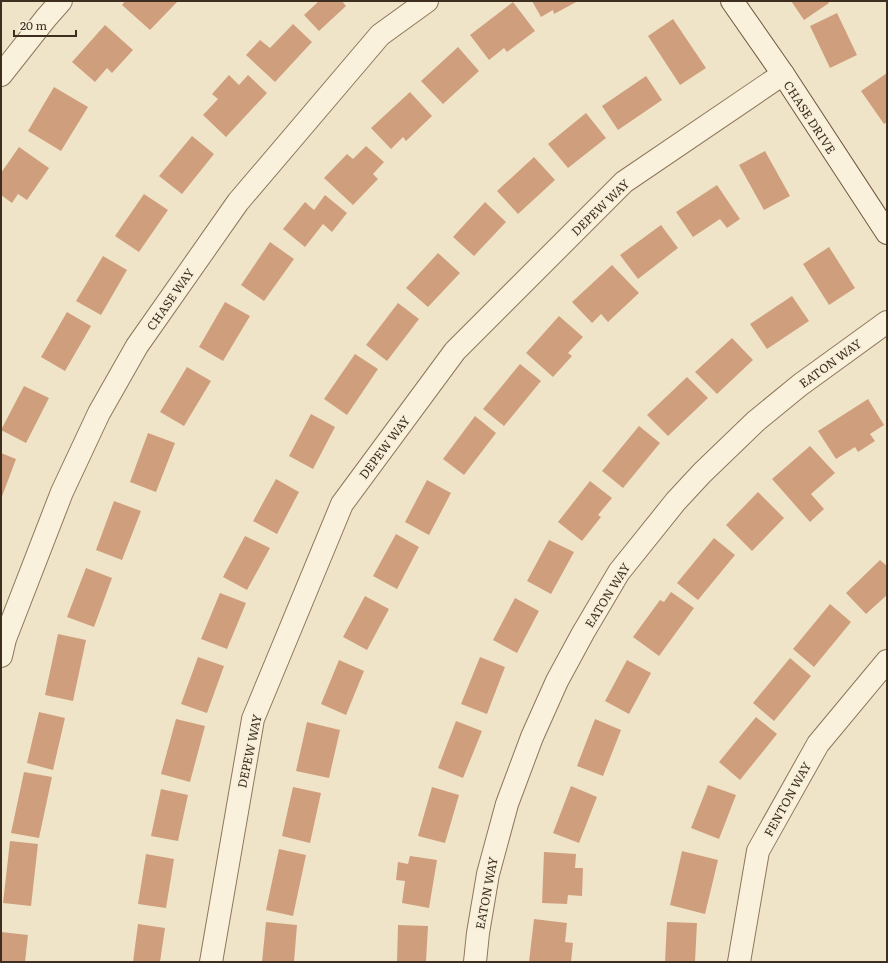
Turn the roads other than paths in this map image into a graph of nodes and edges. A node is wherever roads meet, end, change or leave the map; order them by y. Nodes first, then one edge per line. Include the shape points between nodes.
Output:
1 (61, 1) edge
2 (427, 1) edge
3 (732, 1) edge
4 (783, 74) junction
5 (1, 75) edge
6 (887, 233) edge
7 (887, 322) edge
8 (2, 644) edge
9 (887, 661) edge
10 (211, 962) edge
11 (475, 962) edge
12 (739, 962) edge

1 - 5 street
2 - 8 street, CHASE WAY via 380,34 238,202 137,346 100,413 62,492
3 - 4 street, CHASE DRIVE
4 - 6 street, CHASE DRIVE
4 - 10 street, DEPEW WAY via 624,182 455,351 342,504 253,719
7 - 11 street, EATON WAY via 800,384 756,421 676,501 619,572 557,681 532,737 507,804 488,874
9 - 12 street, FENTON WAY via 818,744 758,851

